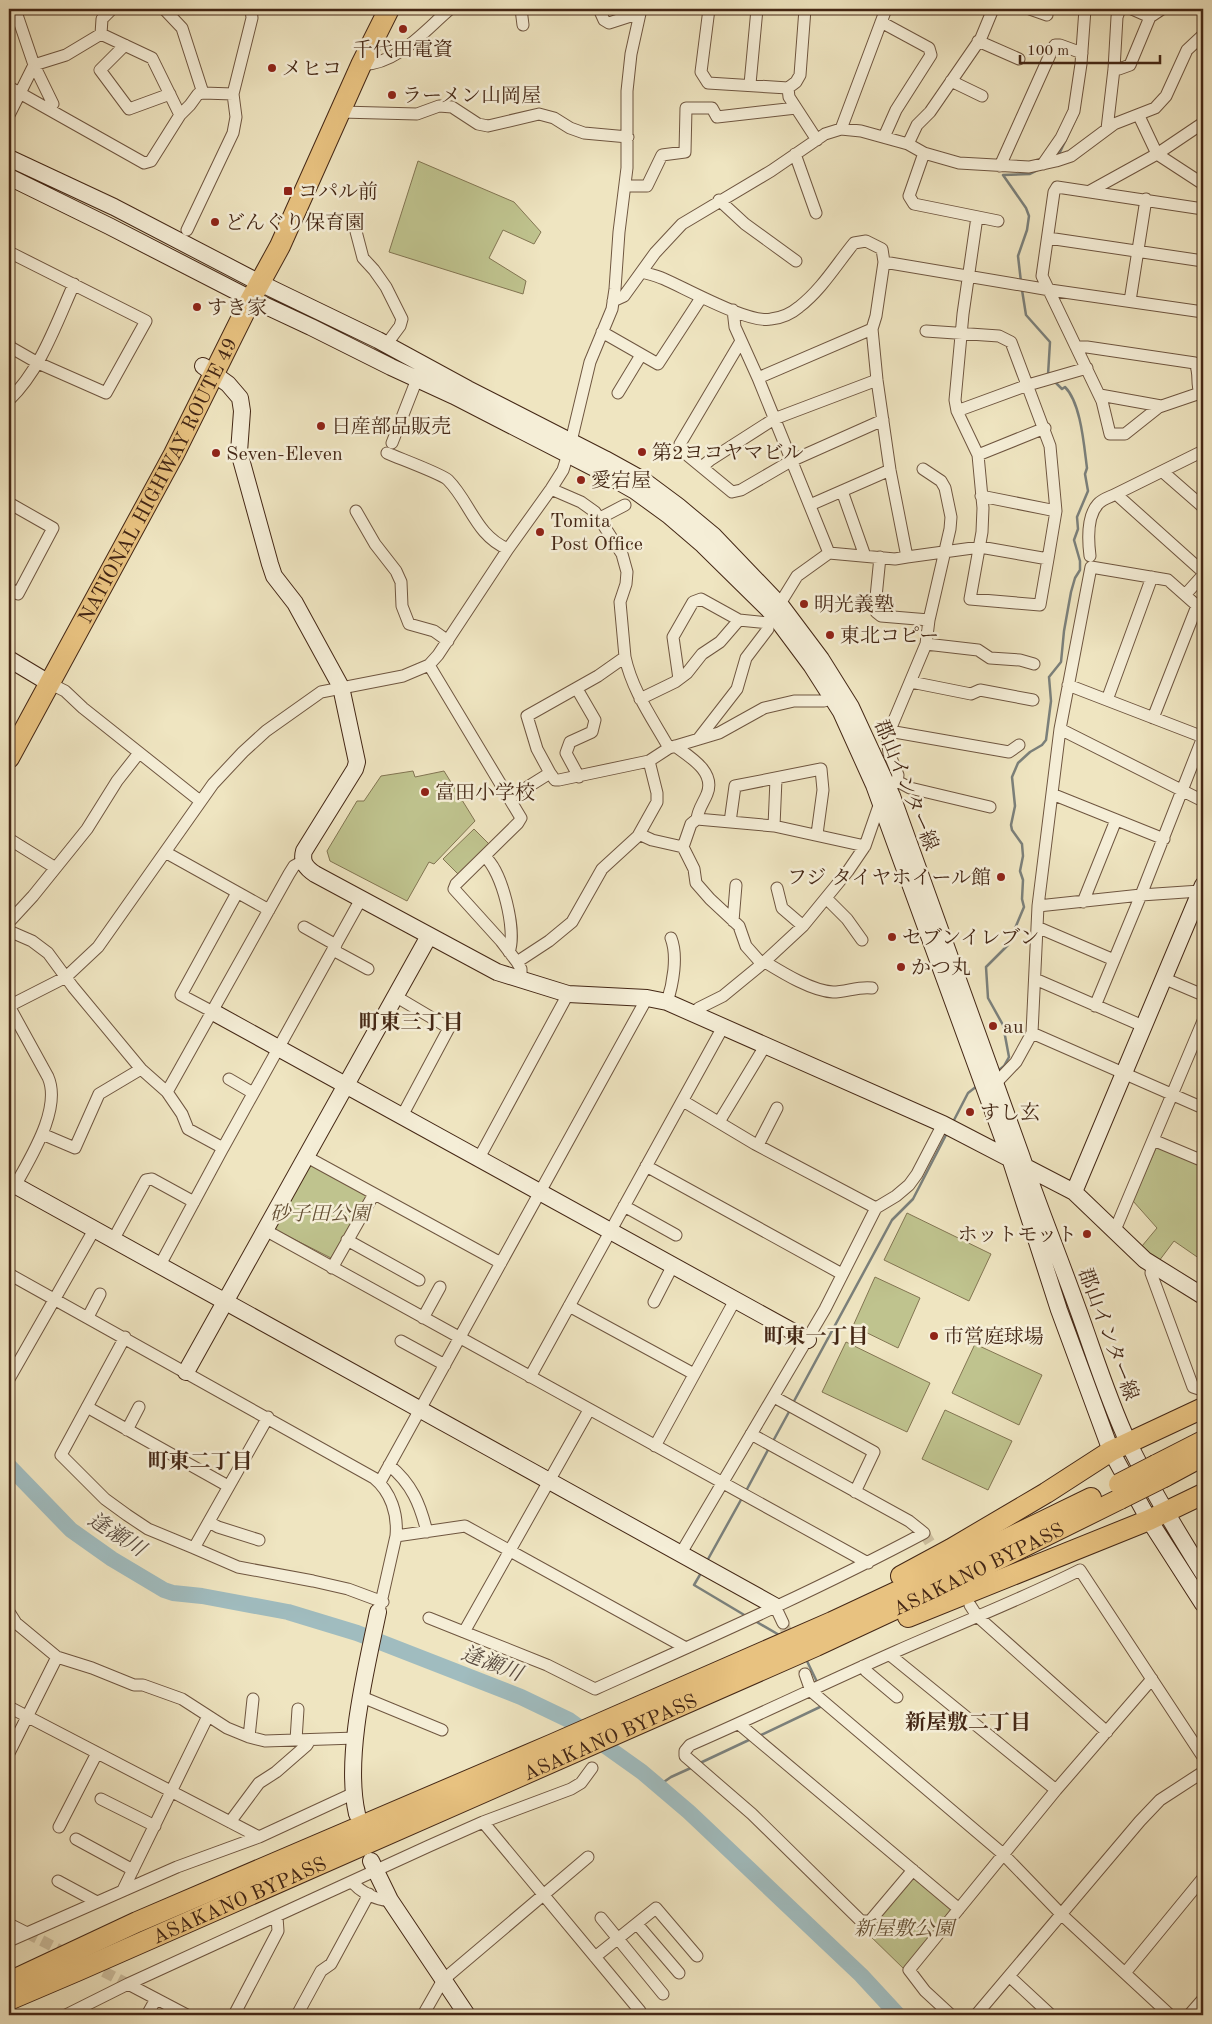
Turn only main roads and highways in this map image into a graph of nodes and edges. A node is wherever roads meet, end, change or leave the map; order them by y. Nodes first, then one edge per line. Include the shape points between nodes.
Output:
1 (376, 9) edge
2 (389, 9) edge
3 (250, 288) junction
4 (45, 680) junction
5 (9, 736) edge
6 (9, 758) edge
7 (1203, 1408) edge
8 (1203, 1441) edge
9 (1203, 1456) edge
10 (1160, 1471) junction
11 (1116, 1493) junction
12 (1203, 1494) edge
13 (798, 1636) junction
14 (816, 1646) junction
15 (620, 1723) junction
16 (561, 1749) junction
17 (137, 1922) junction
18 (77, 1971) junction
19 (9, 1973) edge
20 (9, 1982) edge
21 (9, 2000) edge
22 (9, 2011) edge

1 - 3 highway, NATIONAL HIGHWAY ROUTE 49 via 263,251
2 - 3 highway, NATIONAL HIGHWAY ROUTE 49 via 280,246
3 - 4 highway, NATIONAL HIGHWAY ROUTE 49 via 209,369 174,454
4 - 5 highway, NATIONAL HIGHWAY ROUTE 49
4 - 6 highway, NATIONAL HIGHWAY ROUTE 49
7 - 13 highway via 1120,1447 951,1549 827,1615
8 - 10 highway, ASAKANO BYPASS
9 - 10 highway, ASAKANO BYPASS
10 - 11 highway, ASAKANO BYPASS, bridge
11 - 13 highway, ASAKANO BYPASS
11 - 14 highway, ASAKANO BYPASS via 936,1590
12 - 14 highway via 1157,1516 848,1640
13 - 15 highway, ASAKANO BYPASS
14 - 15 highway, ASAKANO BYPASS
15 - 16 highway, ASAKANO BYPASS
16 - 17 highway, ASAKANO BYPASS
16 - 18 highway, ASAKANO BYPASS
17 - 19 highway
17 - 20 highway, ASAKANO BYPASS
18 - 21 highway, ASAKANO BYPASS
18 - 22 highway via 46,1993

